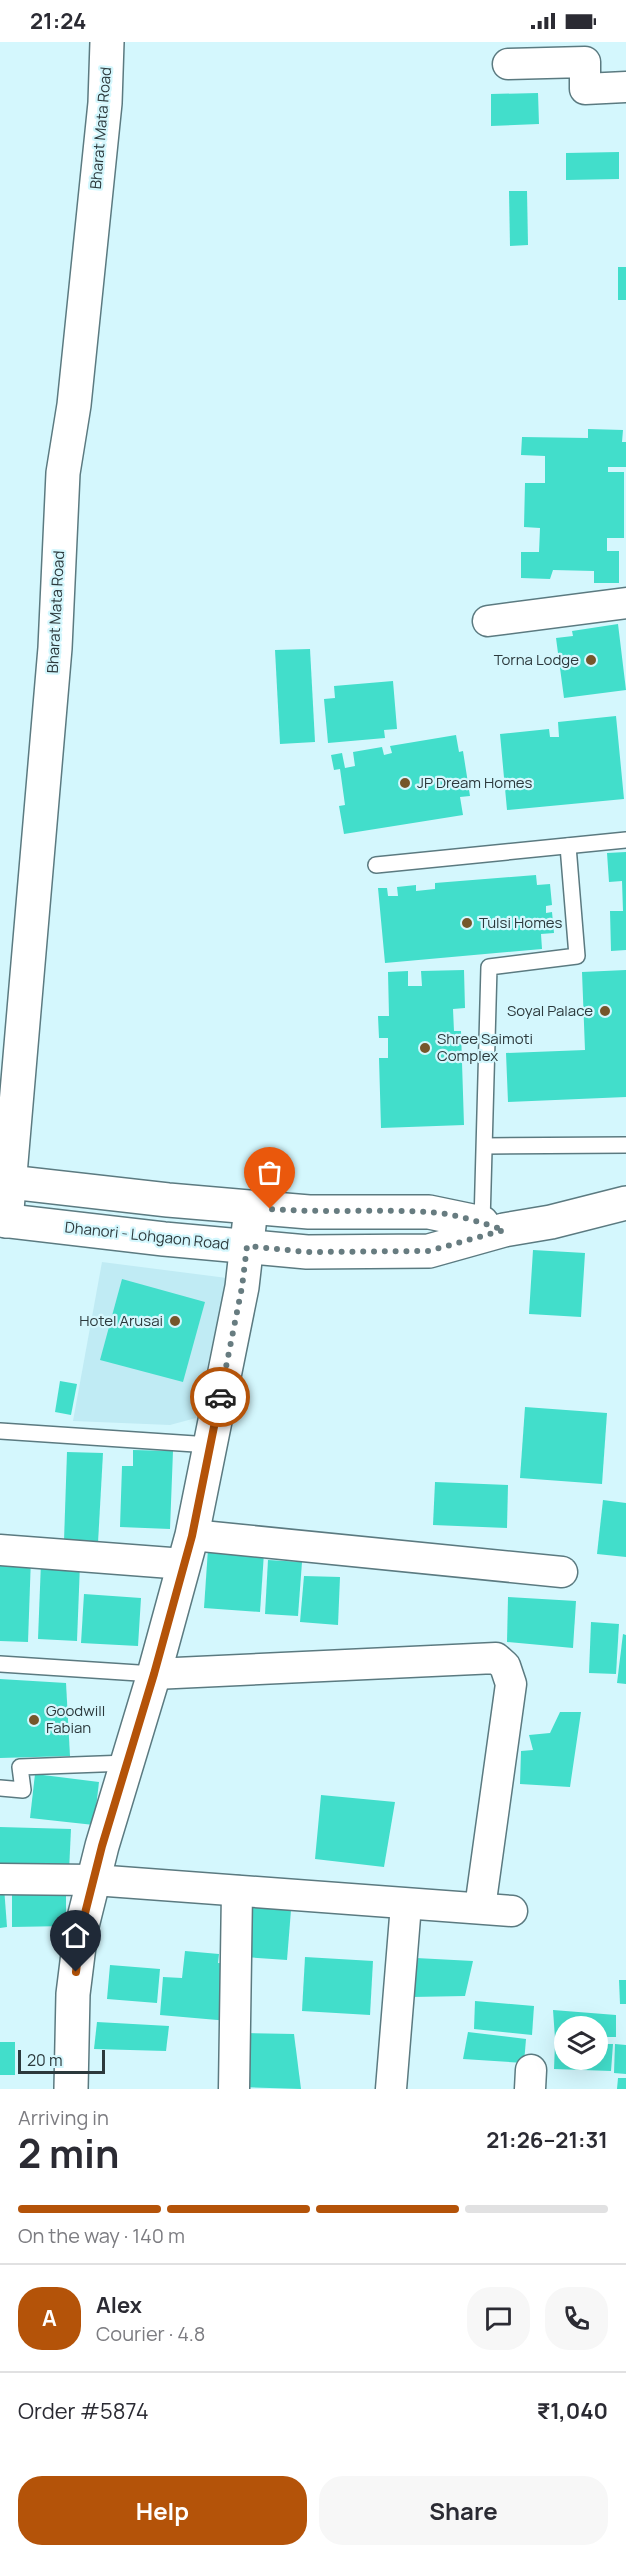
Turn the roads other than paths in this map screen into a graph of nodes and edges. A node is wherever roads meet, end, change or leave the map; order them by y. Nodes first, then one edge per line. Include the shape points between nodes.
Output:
1 (107, 42) edge
2 (508, 64) dead end
3 (626, 87) edge
4 (626, 603) edge
5 (488, 621) dead end
6 (626, 840) edge
7 (568, 846) junction
8 (376, 865) dead end
9 (626, 1145) edge
10 (485, 1146) junction
11 (5, 1182) edge
12 (626, 1203) edge
13 (251, 1208) junction
14 (3, 1221) edge
15 (493, 1227) junction
16 (247, 1246) junction
17 (0, 1431) edge
18 (210, 1444) junction
19 (0, 1550) edge
20 (188, 1550) junction
21 (562, 1572) dead end
22 (0, 1664) edge
23 (154, 1674) junction
24 (127, 1763) junction
25 (0, 1788) edge
26 (0, 1879) edge
27 (94, 1880) junction
28 (237, 1890) junction
29 (480, 1908) junction
30 (512, 1911) dead end
31 (405, 1917) dead end
32 (70, 2089) edge
33 (234, 2089) edge
34 (391, 2089) edge

1 - 11 street, Bharat Mata Road via 105,103 74,405 63,473 55,648
2 - 3 street via 585,62 585,89
4 - 5 street
6 - 7 lane
7 - 8 lane
7 - 10 lane via 577,956 489,967
9 - 10 lane
10 - 15 lane
11 - 13 street
11 - 14 street, Bharat Mata Road
12 - 15 street, Dhanori - Lohgaon Road via 551,1222
13 - 15 street via 429,1212
13 - 16 street
14 - 16 street, Dhanori - Lohgaon Road
15 - 16 street, Dhanori - Lohgaon Road via 429,1251 307,1252
16 - 18 street
17 - 18 lane
18 - 20 street
19 - 20 street
20 - 21 street
20 - 23 street
22 - 23 lane
23 - 24 street
23 - 29 street via 495,1658 505,1666 511,1684
24 - 25 lane via 20,1767 23,1790
24 - 27 street
26 - 27 street
27 - 28 street
27 - 32 street via 81,1929
28 - 29 street
28 - 33 street
29 - 30 street
31 - 34 street

